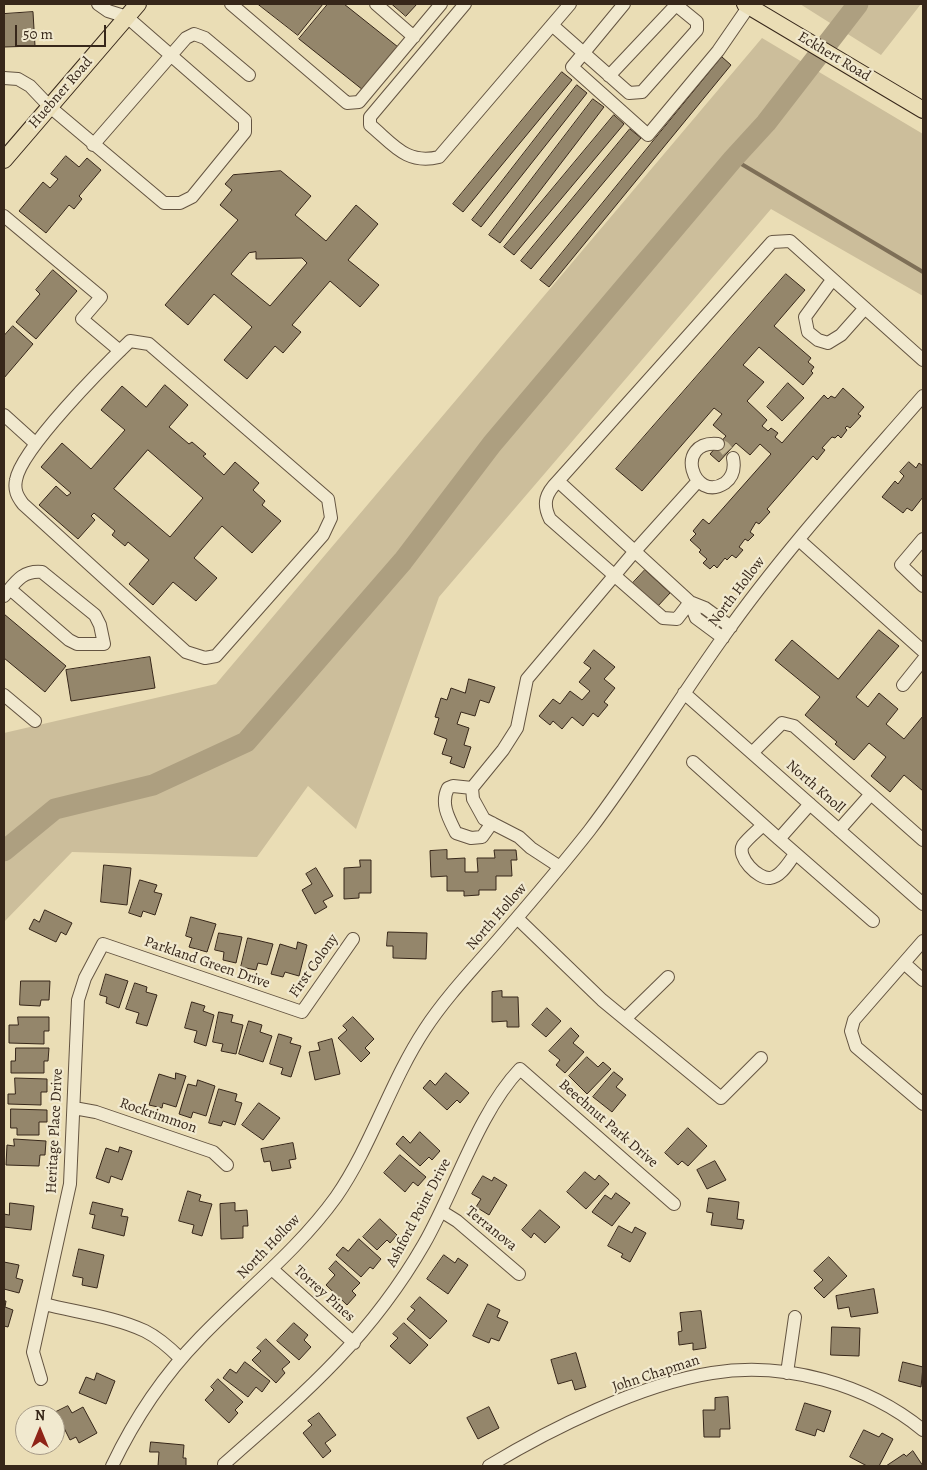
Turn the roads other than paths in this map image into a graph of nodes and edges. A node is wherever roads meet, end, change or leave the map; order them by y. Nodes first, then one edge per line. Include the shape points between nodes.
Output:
1 (98, 4) edge
2 (138, 4) edge
3 (231, 4) edge
4 (376, 4) edge
5 (442, 4) edge
6 (465, 4) edge
7 (570, 4) edge
8 (624, 4) edge
9 (676, 5) edge
10 (746, 5) edge
11 (127, 17) junction
12 (552, 25) junction
13 (414, 37) junction
14 (583, 52) junction
15 (172, 55) junction
16 (249, 75) dead end
17 (609, 76) junction
18 (4, 78) edge
19 (50, 107) junction
20 (923, 110) edge
21 (93, 145) junction
22 (4, 160) edge
23 (4, 216) edge
24 (832, 280) junction
25 (865, 308) junction
26 (120, 351) junction
27 (923, 360) edge
28 (923, 396) edge
29 (4, 415) edge
30 (35, 443) junction
31 (718, 444) dead end
32 (733, 458) dead end
33 (698, 481) junction
34 (558, 482) junction
35 (923, 538) edge
36 (799, 540) junction
37 (635, 550) junction
38 (615, 575) junction
39 (923, 586) edge
40 (7, 592) edge
41 (690, 602) junction
42 (731, 627) junction
43 (723, 638) junction
44 (923, 652) edge
45 (923, 660) edge
46 (903, 685) dead end
47 (684, 693) junction
48 (4, 695) edge
49 (35, 721) dead end
50 (752, 753) junction
51 (693, 762) dead end
52 (472, 788) junction
53 (871, 794) junction
54 (810, 804) junction
55 (492, 823) junction
56 (763, 825) junction
57 (839, 830) junction
58 (779, 840) junction
59 (923, 840) edge
60 (795, 854) junction
61 (560, 868) junction
62 (923, 904) edge
63 (517, 918) junction
64 (874, 922) dead end
65 (353, 939) dead end
66 (923, 941) edge
67 (102, 944) joint
68 (904, 963) junction
69 (668, 977) dead end
70 (923, 980) edge
71 (302, 1012) joint
72 (625, 1019) junction
73 (761, 1058) dead end
74 (520, 1069) joint
75 (923, 1104) edge
76 (74, 1108) junction
77 (227, 1165) dead end
78 (674, 1204) dead end
79 (441, 1211) junction
80 (273, 1270) junction
81 (519, 1274) dead end
82 (44, 1304) junction
83 (795, 1316) dead end
84 (354, 1343) junction
85 (181, 1359) junction
86 (787, 1373) junction
87 (41, 1379) dead end
88 (923, 1430) edge
89 (224, 1464) dead end
90 (112, 1466) edge
91 (489, 1466) edge

1 - 11 street
2 - 11 main road, Huebner Road
3 - 13 street via 347,103 359,102
4 - 13 street
5 - 13 street
6 - 12 street via 370,117 370,125 407,156 426,160 439,156
7 - 12 street
8 - 14 street
9 - 17 street
9 - 17 street via 697,22 697,30 642,92 628,93
10 - 14 street via 718,51 648,135 572,67
10 - 20 main road, Eckhert Road
11 - 15 street
11 - 19 main road, Huebner Road
12 - 14 street
14 - 17 street
15 - 16 street via 186,38 194,34 205,38
15 - 21 street
15 - 21 street via 245,120 246,132 192,197 180,203 164,203
18 - 19 street via 18,79 30,86
19 - 21 street
19 - 22 main road, Huebner Road
23 - 26 street via 101,296 82,319
24 - 25 street
24 - 25 street via 805,317 808,332 828,343 841,335
24 - 34 street via 790,241 772,242
25 - 27 street
26 - 30 street
26 - 30 street via 130,342 149,344 328,499 332,518 323,536 216,656 205,658 186,652 23,504 15,493 16,480
28 - 36 street, North Hollow
29 - 30 street
31 - 33 street via 704,445 694,454 691,467
32 - 33 street via 733,473 723,484 709,486
33 - 37 street
34 - 37 street
34 - 38 street via 548,491 545,501 550,519
35 - 39 street via 902,565
36 - 42 street, North Hollow
36 - 44 street
37 - 38 street
37 - 41 street
38 - 41 street via 668,620 677,619
38 - 52 street via 527,679 517,728
40 - 40 street via 69,640 77,644 104,644 95,615 42,572 23,574
41 - 42 street via 705,608
41 - 43 street via 696,618
42 - 43 street, North Hollow
43 - 47 street, North Hollow
45 - 46 street
47 - 50 street, North Knoll
47 - 61 street, North Hollow via 628,778
48 - 49 street
50 - 53 street via 782,723 794,726
50 - 54 street, North Knoll
51 - 56 street
52 - 55 street via 473,798 484,819
52 - 55 street via 453,786 445,795 445,812 456,833 471,838 482,837
53 - 57 street
53 - 59 street
54 - 57 street, North Knoll
54 - 58 street
55 - 61 street via 519,837
56 - 58 street
56 - 60 street via 743,845 744,860 769,878 775,876
57 - 62 street, North Knoll
58 - 60 street
60 - 64 street
61 - 63 street, North Hollow
63 - 72 street
63 - 80 street, North Hollow via 459,984 430,1023 397,1077 338,1194
65 - 71 street, First Colony
66 - 68 street
67 - 71 street, Parkland Green Drive
67 - 76 street, Heritage Place Drive via 78,1000
68 - 70 street
68 - 75 street via 854,1020 851,1031 856,1047
69 - 72 street
72 - 73 street via 721,1098
74 - 78 street, Beechnut Park Drive
74 - 79 street, Ashford Point Drive via 498,1094
76 - 77 street, Rockrimmon via 96,1112 213,1152
76 - 82 street, Heritage Place Drive via 70,1184
79 - 81 street, Terranova
79 - 84 street, Ashford Point Drive via 398,1285
80 - 84 street, Torrey Pines
80 - 85 street, North Hollow via 200,1337
82 - 85 street via 145,1331 166,1344
82 - 87 street, Heritage Place Drive via 33,1352
83 - 86 street
84 - 89 street, Ashford Point Drive via 312,1386
85 - 90 street, North Hollow via 140,1416
86 - 88 street, John Chapman via 862,1393
86 - 91 street, John Chapman via 713,1372 660,1386 580,1419

